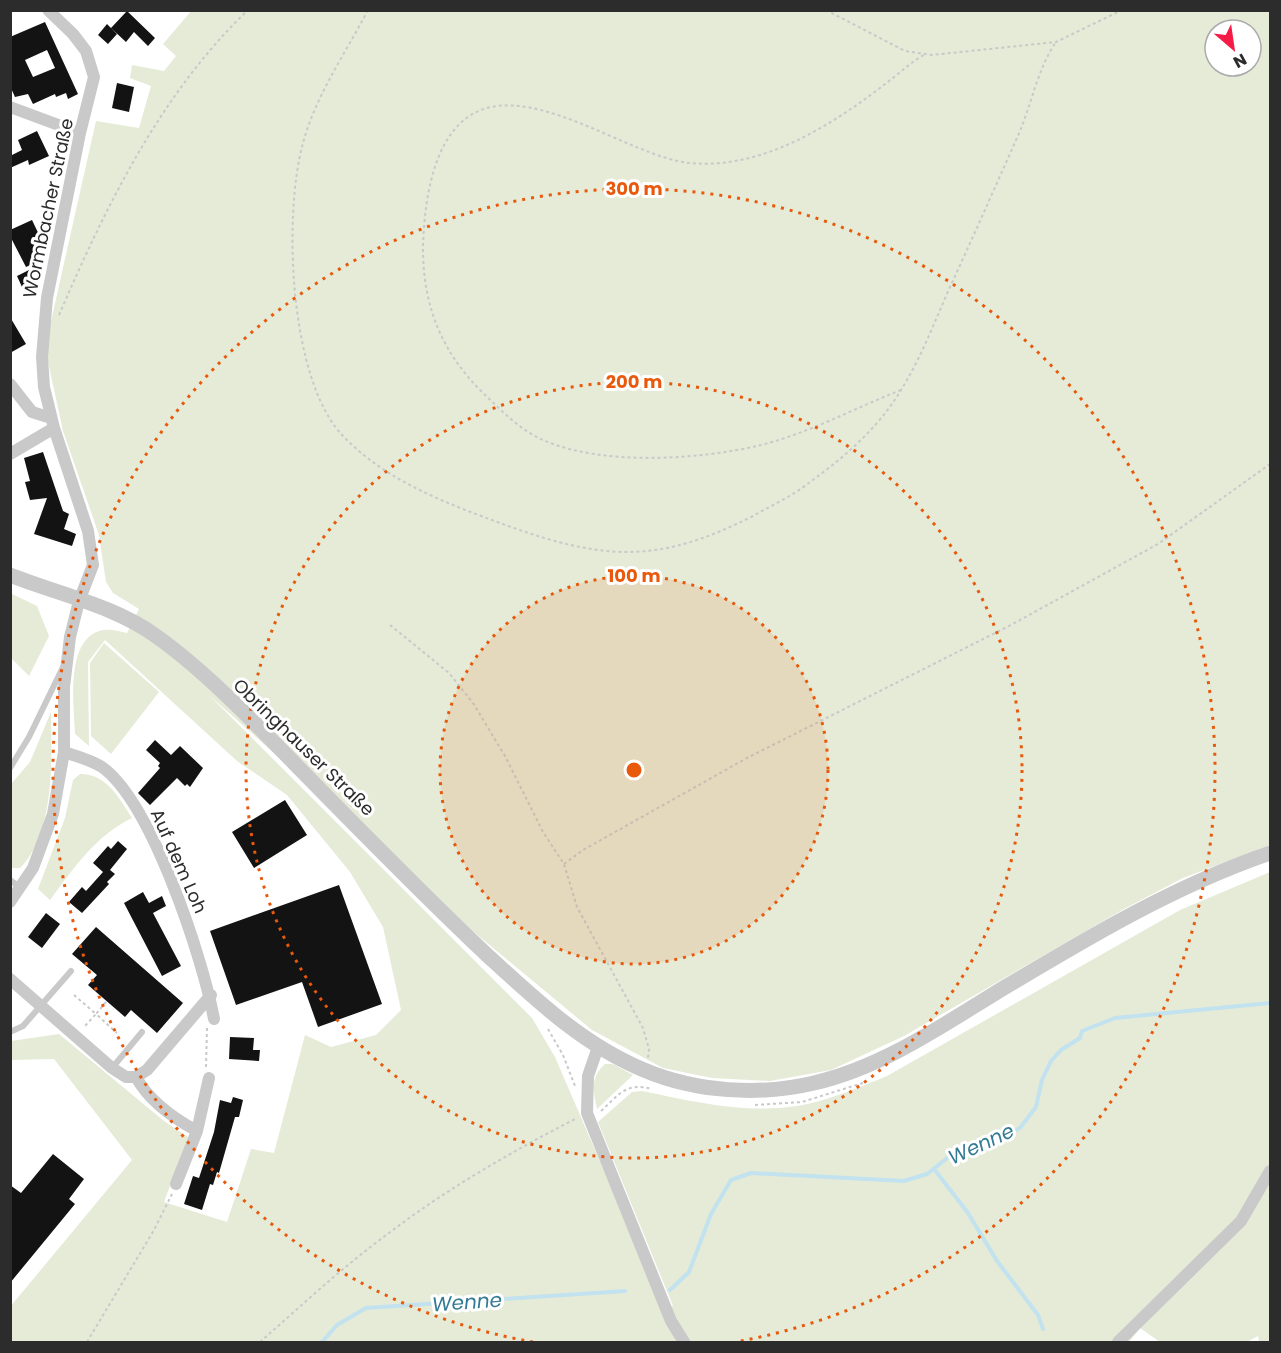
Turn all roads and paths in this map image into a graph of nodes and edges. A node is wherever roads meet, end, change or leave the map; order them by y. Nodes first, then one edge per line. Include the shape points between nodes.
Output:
1 (48, 10) edge
2 (248, 10) edge
3 (368, 10) edge
4 (826, 10) edge
5 (1122, 10) edge
6 (1056, 42) junction
7 (924, 55) junction
8 (10, 107) edge
9 (80, 133) junction
10 (56, 322) dead end
11 (10, 384) edge
12 (901, 390) junction
13 (52, 423) junction
14 (10, 454) edge
15 (1270, 464) edge
16 (10, 575) edge
17 (79, 601) junction
18 (390, 625) dead end
19 (65, 665) junction
20 (64, 752) junction
21 (10, 768) edge
22 (1270, 853) edge
23 (564, 864) junction
24 (10, 880) edge
25 (21, 889) junction
26 (10, 902) edge
27 (71, 970) dead end
28 (10, 979) edge
29 (211, 995) junction
30 (74, 996) dead end
31 (106, 1002) dead end
32 (41, 1004) junction
33 (96, 1014) junction
34 (214, 1017) joint
35 (10, 1032) edge
36 (142, 1032) dead end
37 (117, 1033) dead end
38 (77, 1036) junction
39 (598, 1047) junction
40 (112, 1068) junction
41 (646, 1071) junction
42 (136, 1077) junction
43 (209, 1078) joint
44 (657, 1090) dead end
45 (589, 1116) junction
46 (197, 1131) junction
47 (1270, 1171) edge
48 (176, 1184) dead end
49 (166, 1208) dead end
50 (87, 1342) edge
51 (260, 1342) edge
52 (684, 1342) edge
53 (1118, 1342) edge

1 - 9 street, Wormbacher Straße via 73,34 92,64 93,92
2 - 10 path via 199,65 132,164 102,219
3 - 12 path via 313,111 302,146 293,209 292,272 297,318 319,396 342,436 368,458 419,491 531,534 596,551 649,552 700,540 788,497 870,431
4 - 7 path via 905,51
5 - 6 path
6 - 7 path
6 - 12 path via 916,365
7 - 12 path via 811,133 750,159 720,163 688,163 524,106 488,107 470,116 450,135 435,171 423,238 431,316 446,347 476,386 511,419 540,439 564,448 641,456 733,451 792,434
8 - 9 street
9 - 13 street, Wormbacher Straße via 44,323 43,379
11 - 13 street via 32,412
13 - 14 street
13 - 17 street, Wormbacher Straße via 93,555 91,574
15 - 23 path via 1158,544 1011,625 747,758 583,849
16 - 17 street, Obringhauser Straße
17 - 19 street
17 - 39 street, Obringhauser Straße via 135,622 174,650 257,726 452,922 536,1000
18 - 23 path via 449,673 473,703
19 - 20 street
19 - 21 lane
20 - 25 street via 53,814
20 - 29 street, Auf dem Loh via 102,767 136,809 184,913
22 - 41 street, Obringhauser Straße via 1215,873 1132,912 921,1038 850,1072 790,1089 739,1091 668,1079
23 - 41 path via 577,907 643,1028 649,1049
24 - 25 lane
25 - 26 street
27 - 32 lane
28 - 32 street
29 - 34 street, Auf dem Loh
29 - 42 street via 147,1070
30 - 33 path
31 - 33 path
32 - 35 lane via 23,1026
32 - 38 street
33 - 37 path
33 - 38 path
34 - 43 path via 207,1022
36 - 40 lane
38 - 40 street
39 - 41 street, Obringhauser Straße
39 - 45 street via 588,1076
40 - 42 street via 126,1077
42 - 46 street via 165,1112
43 - 46 street
44 - 45 path via 628,1088
45 - 51 path via 524,1146 422,1209
45 - 52 street via 671,1321
46 - 48 street
47 - 53 street via 1241,1221
49 - 50 path

